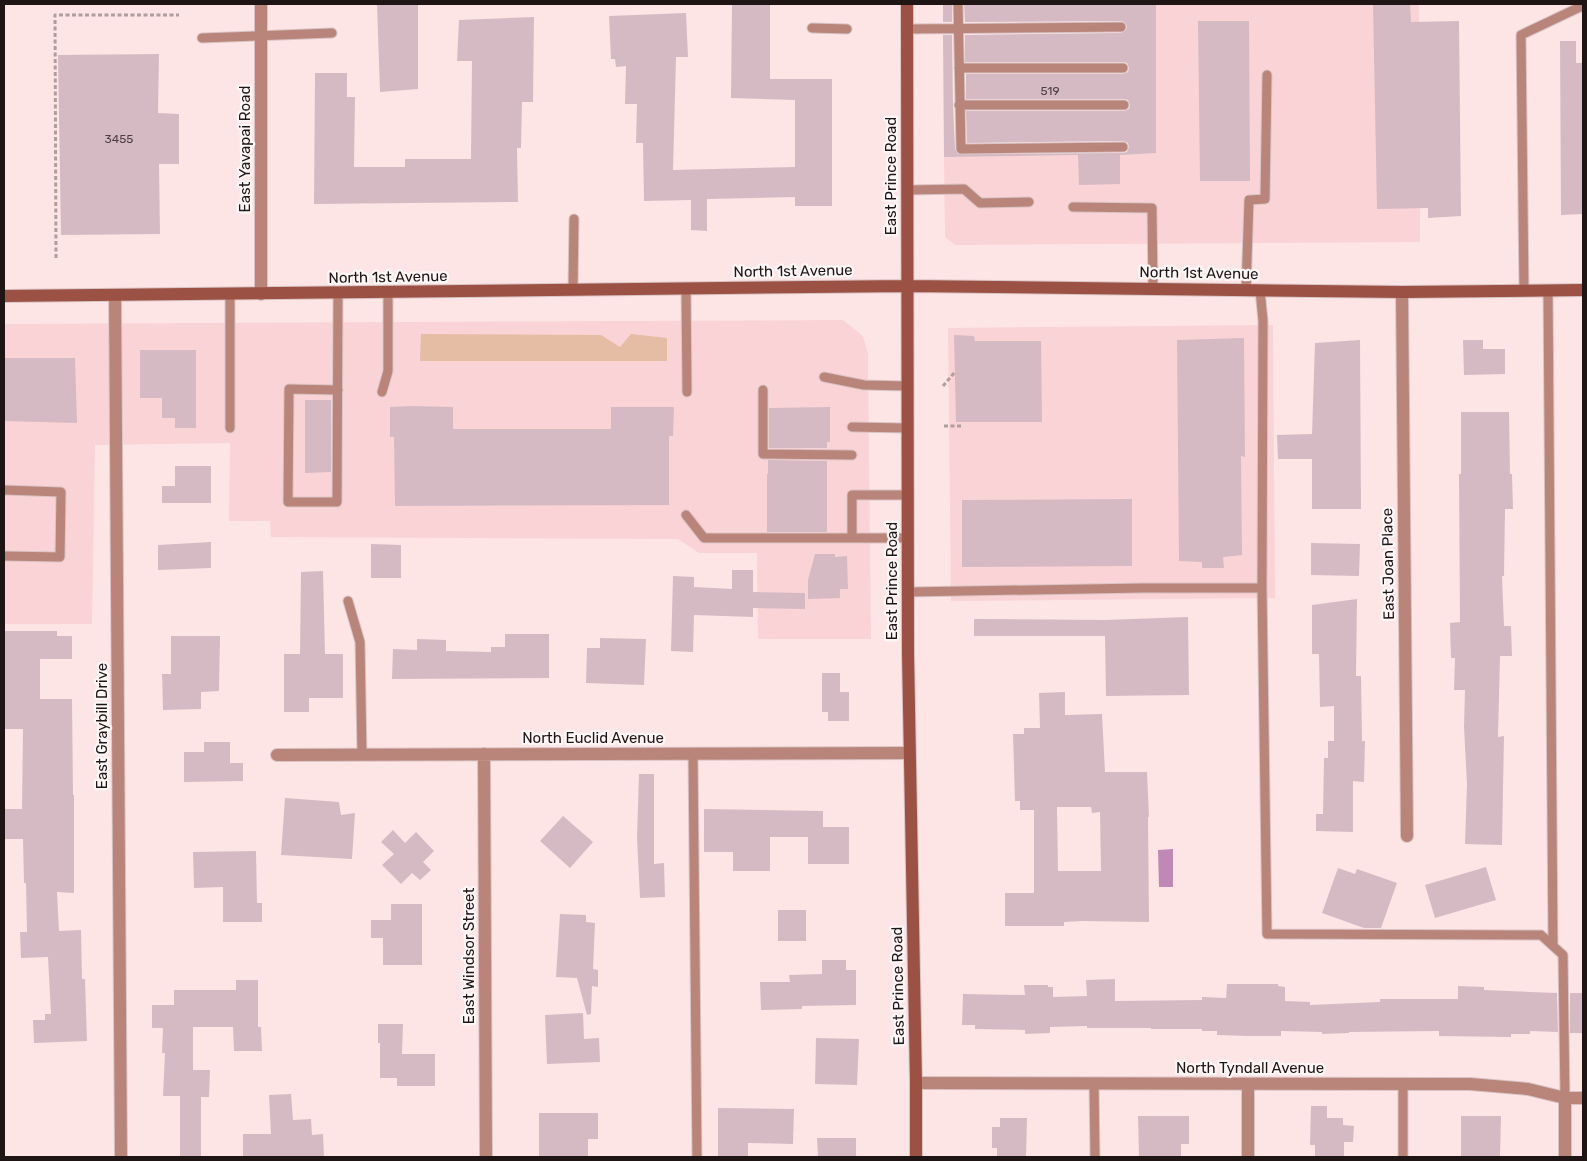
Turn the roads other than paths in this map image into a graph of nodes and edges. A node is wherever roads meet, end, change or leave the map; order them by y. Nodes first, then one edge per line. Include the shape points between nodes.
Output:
1 (262, 4) edge
2 (907, 4) edge
3 (958, 4) edge
4 (1583, 8) edge
5 (1121, 27) dead end
6 (812, 28) dead end
7 (846, 29) dead end
8 (907, 29) junction
9 (958, 29) junction
10 (332, 33) dead end
11 (262, 35) junction
12 (202, 38) dead end
13 (959, 68) junction
14 (1123, 68) dead end
15 (1267, 75) dead end
16 (1124, 104) dead end
17 (960, 105) junction
18 (1123, 147) dead end
19 (907, 190) junction
20 (1029, 202) dead end
21 (1073, 207) dead end
22 (574, 219) dead end
23 (907, 286) junction
24 (686, 289) junction
25 (1153, 289) junction
26 (573, 290) junction
27 (1246, 290) junction
28 (1260, 290) junction
29 (1583, 290) edge
30 (1524, 291) junction
31 (1548, 291) junction
32 (1402, 292) junction
33 (338, 293) junction
34 (388, 293) junction
35 (261, 294) junction
36 (115, 295) junction
37 (230, 295) junction
38 (4, 296) edge
39 (824, 377) dead end
40 (907, 386) junction
41 (338, 390) junction
42 (764, 390) dead end
43 (382, 392) dead end
44 (687, 392) dead end
45 (852, 427) dead end
46 (230, 428) dead end
47 (907, 428) junction
48 (852, 454) dead end
49 (4, 490) edge
50 (908, 495) junction
51 (686, 515) dead end
52 (852, 538) junction
53 (908, 538) junction
54 (4, 556) edge
55 (1262, 588) junction
56 (908, 592) junction
57 (348, 601) dead end
58 (909, 753) junction
59 (484, 754) junction
60 (694, 754) junction
61 (277, 755) dead end
62 (362, 755) junction
63 (1406, 836) dead end
64 (1553, 946) junction
65 (916, 1083) junction
66 (1094, 1084) junction
67 (1248, 1084) junction
68 (1403, 1084) junction
69 (1565, 1098) junction
70 (1583, 1098) edge
71 (121, 1157) edge
72 (486, 1157) edge
73 (697, 1157) edge
74 (916, 1157) edge
75 (1095, 1157) edge
76 (1248, 1157) edge
77 (1403, 1157) edge
78 (1565, 1157) edge

1 - 11 street, East Yavapai Road
2 - 8 main road, East Prince Road
3 - 9 lane
4 - 30 lane via 1521,35
5 - 9 lane
6 - 7 lane
8 - 9 lane
8 - 19 main road, East Prince Road
9 - 13 lane
10 - 11 lane
11 - 12 lane
11 - 35 street, East Yavapai Road
13 - 14 lane
13 - 17 lane
15 - 27 lane via 1264,199 1249,200
16 - 17 lane
17 - 18 lane via 960,149
19 - 20 lane via 964,189 980,203
19 - 23 main road, East Prince Road
21 - 25 lane via 1152,208
22 - 26 lane
23 - 24 main road, North 1st Avenue
23 - 25 main road, North 1st Avenue
23 - 40 main road, East Prince Road
24 - 26 main road, North 1st Avenue
24 - 44 lane
25 - 27 main road, North 1st Avenue
26 - 34 main road, North 1st Avenue
27 - 28 main road, North 1st Avenue
28 - 32 main road, North 1st Avenue
28 - 55 lane via 1263,322
29 - 31 main road, North 1st Avenue
30 - 31 main road, North 1st Avenue
30 - 32 main road, North 1st Avenue
31 - 64 lane
32 - 63 street, East Joan Place
33 - 34 main road, North 1st Avenue
33 - 35 main road, North 1st Avenue
33 - 41 lane
34 - 43 lane via 388,371
35 - 37 main road, North 1st Avenue
36 - 37 main road, North 1st Avenue
36 - 38 main road, North 1st Avenue
36 - 71 street, East Graybill Drive
37 - 46 lane
39 - 40 lane via 864,385
40 - 47 main road, East Prince Road
41 - 41 lane via 337,502 288,502 289,389
42 - 48 lane via 763,454
45 - 47 lane
47 - 50 main road, East Prince Road
49 - 54 lane via 61,492 60,557
50 - 52 lane via 852,495
50 - 53 main road, East Prince Road
51 - 52 lane via 704,538
52 - 53 lane
53 - 56 main road, East Prince Road
55 - 56 lane
55 - 64 lane via 1267,934 1542,934
56 - 58 main road, East Prince Road
57 - 62 lane via 360,642
58 - 60 street, North Euclid Avenue
58 - 65 main road, East Prince Road
59 - 60 street, North Euclid Avenue
59 - 62 street, North Euclid Avenue
59 - 72 street, East Windsor Street
60 - 73 lane
61 - 62 street, North Euclid Avenue
64 - 69 lane via 1563,955
65 - 66 street, North Tyndall Avenue
65 - 74 main road, East Prince Road
66 - 67 street, North Tyndall Avenue
66 - 75 lane
67 - 68 street, North Tyndall Avenue
67 - 76 street
68 - 69 street, North Tyndall Avenue via 1470,1084 1528,1089
68 - 77 lane
69 - 70 street, North Tyndall Avenue
69 - 78 street

